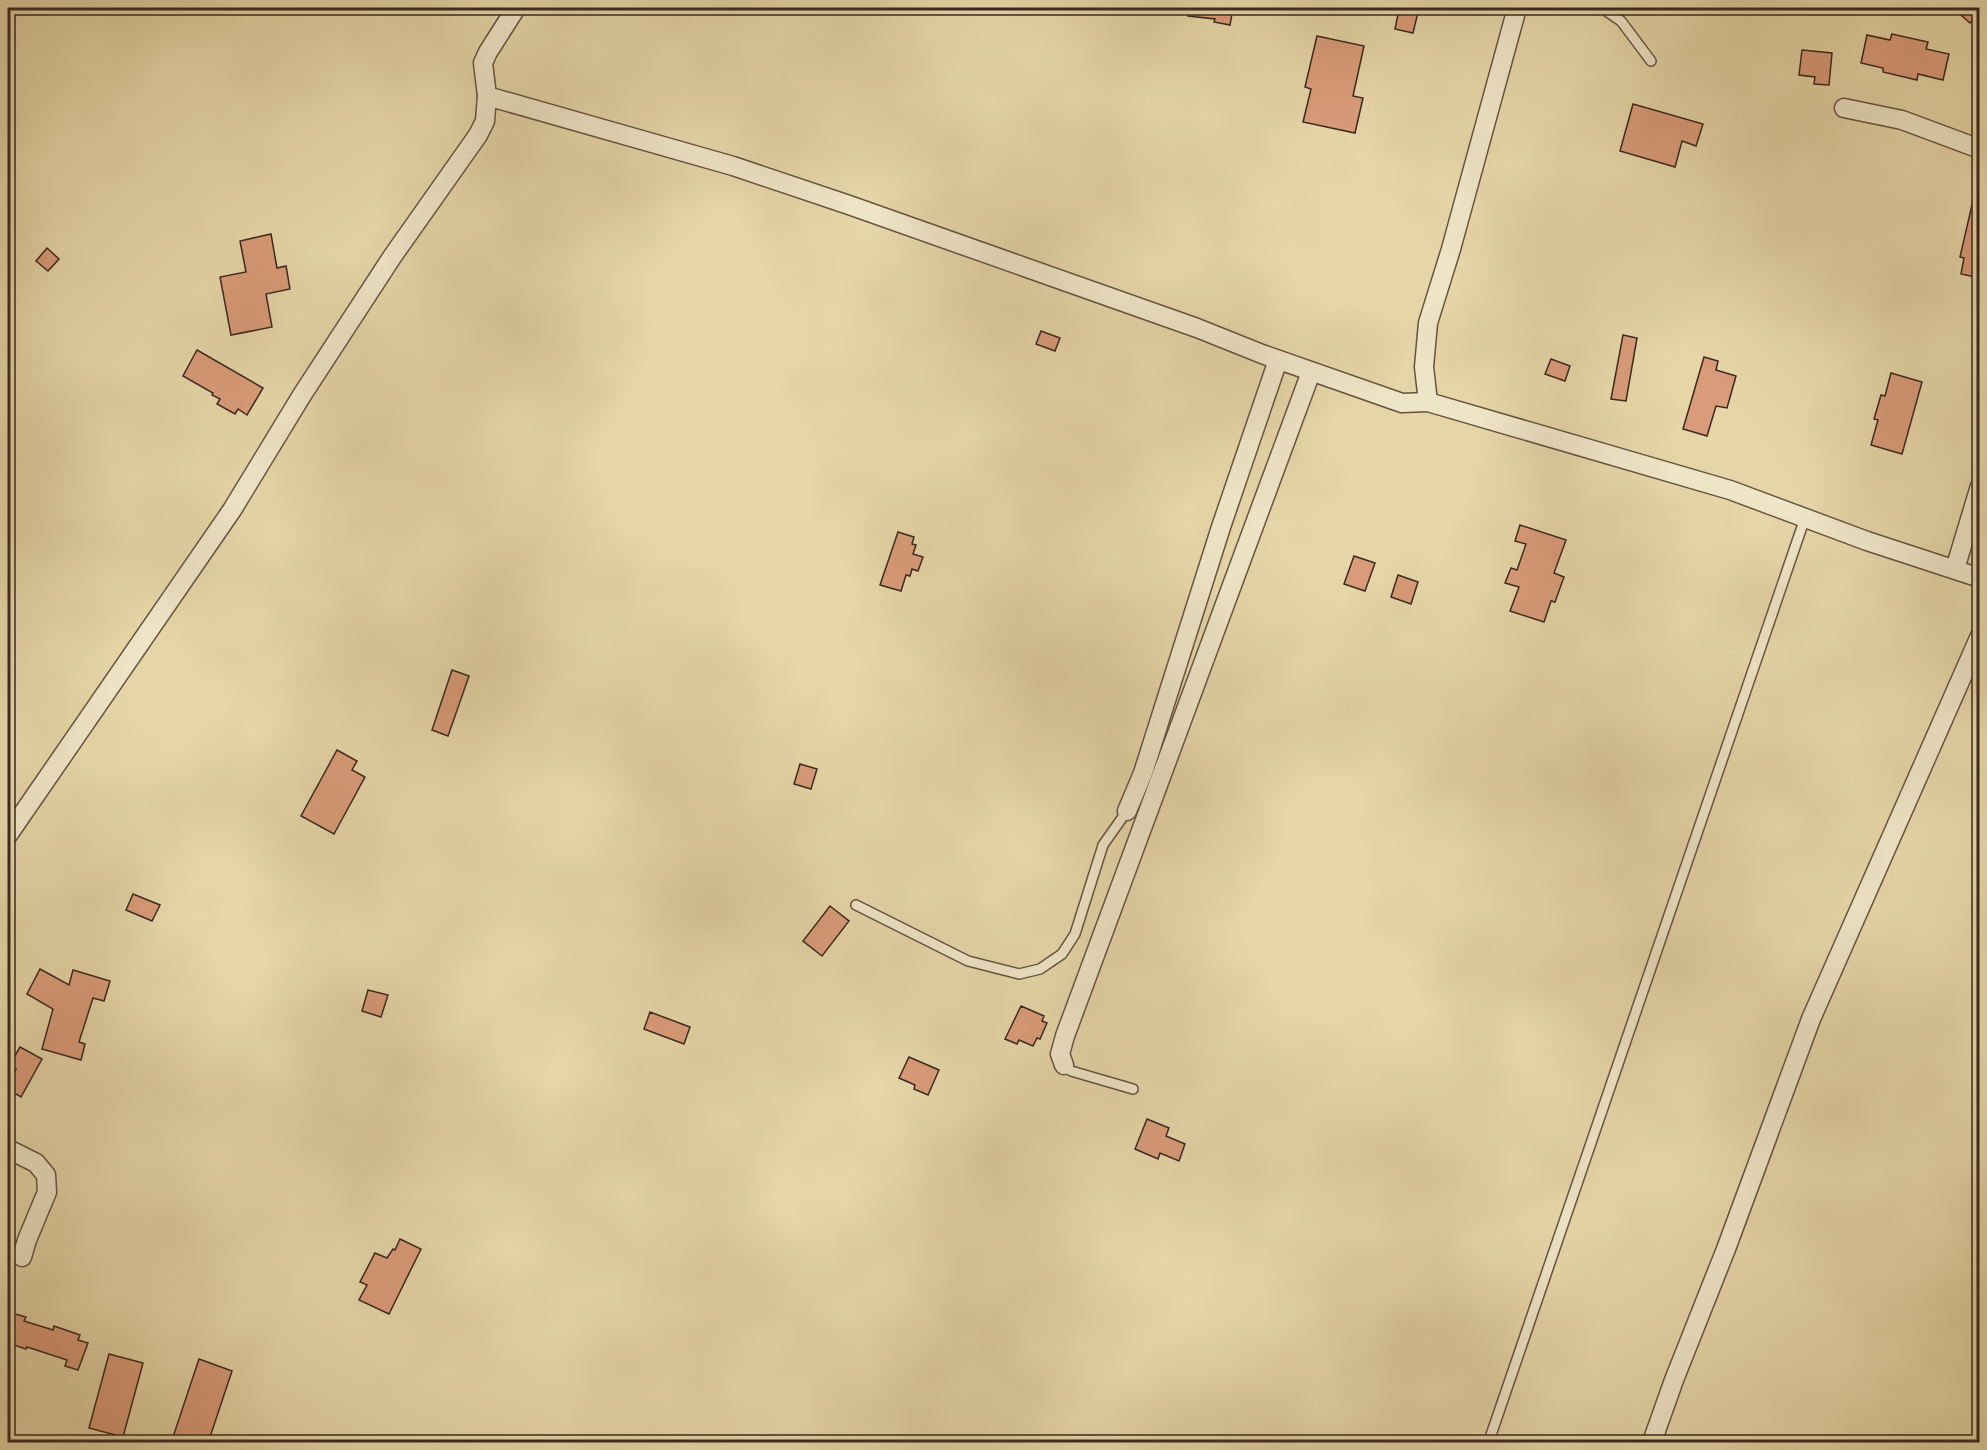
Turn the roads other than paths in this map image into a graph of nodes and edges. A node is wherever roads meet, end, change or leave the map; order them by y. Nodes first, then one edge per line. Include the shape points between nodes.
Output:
1 (516, 8) edge
2 (1517, 8) edge
3 (1602, 8) edge
4 (1651, 61) dead end
5 (487, 96) junction
6 (1844, 108) dead end
7 (1980, 149) edge
8 (1278, 360) junction
9 (1311, 372) junction
10 (1428, 402) junction
11 (1980, 486) edge
12 (1805, 518) junction
13 (1955, 569) junction
14 (1980, 578) edge
15 (1980, 636) edge
16 (14, 810) edge
17 (1127, 811) joint
18 (8, 835) edge
19 (856, 905) dead end
20 (1064, 1065) joint
21 (1133, 1089) dead end
22 (8, 1149) edge
23 (22, 1257) dead end
24 (1491, 1435) dead end
25 (1653, 1443) edge

1 - 5 street via 483,63
2 - 10 street via 1428,323 1424,367
3 - 4 lane via 1621,21
5 - 8 street via 733,166
5 - 16 street via 485,121 478,135 385,267 232,510
6 - 7 street via 1902,120
8 - 9 street
8 - 17 street via 1143,773
9 - 10 street via 1402,403
9 - 20 street via 1065,1036 1060,1054
10 - 12 street via 1730,490
11 - 13 street
12 - 13 street
12 - 24 lane
13 - 14 street
15 - 25 street via 1811,1019
16 - 18 street
17 - 19 lane via 1103,845 1075,934 1062,954 1040,969 1020,974 968,961
20 - 21 lane via 1071,1071
22 - 23 street via 36,1163 46,1175 47,1192

